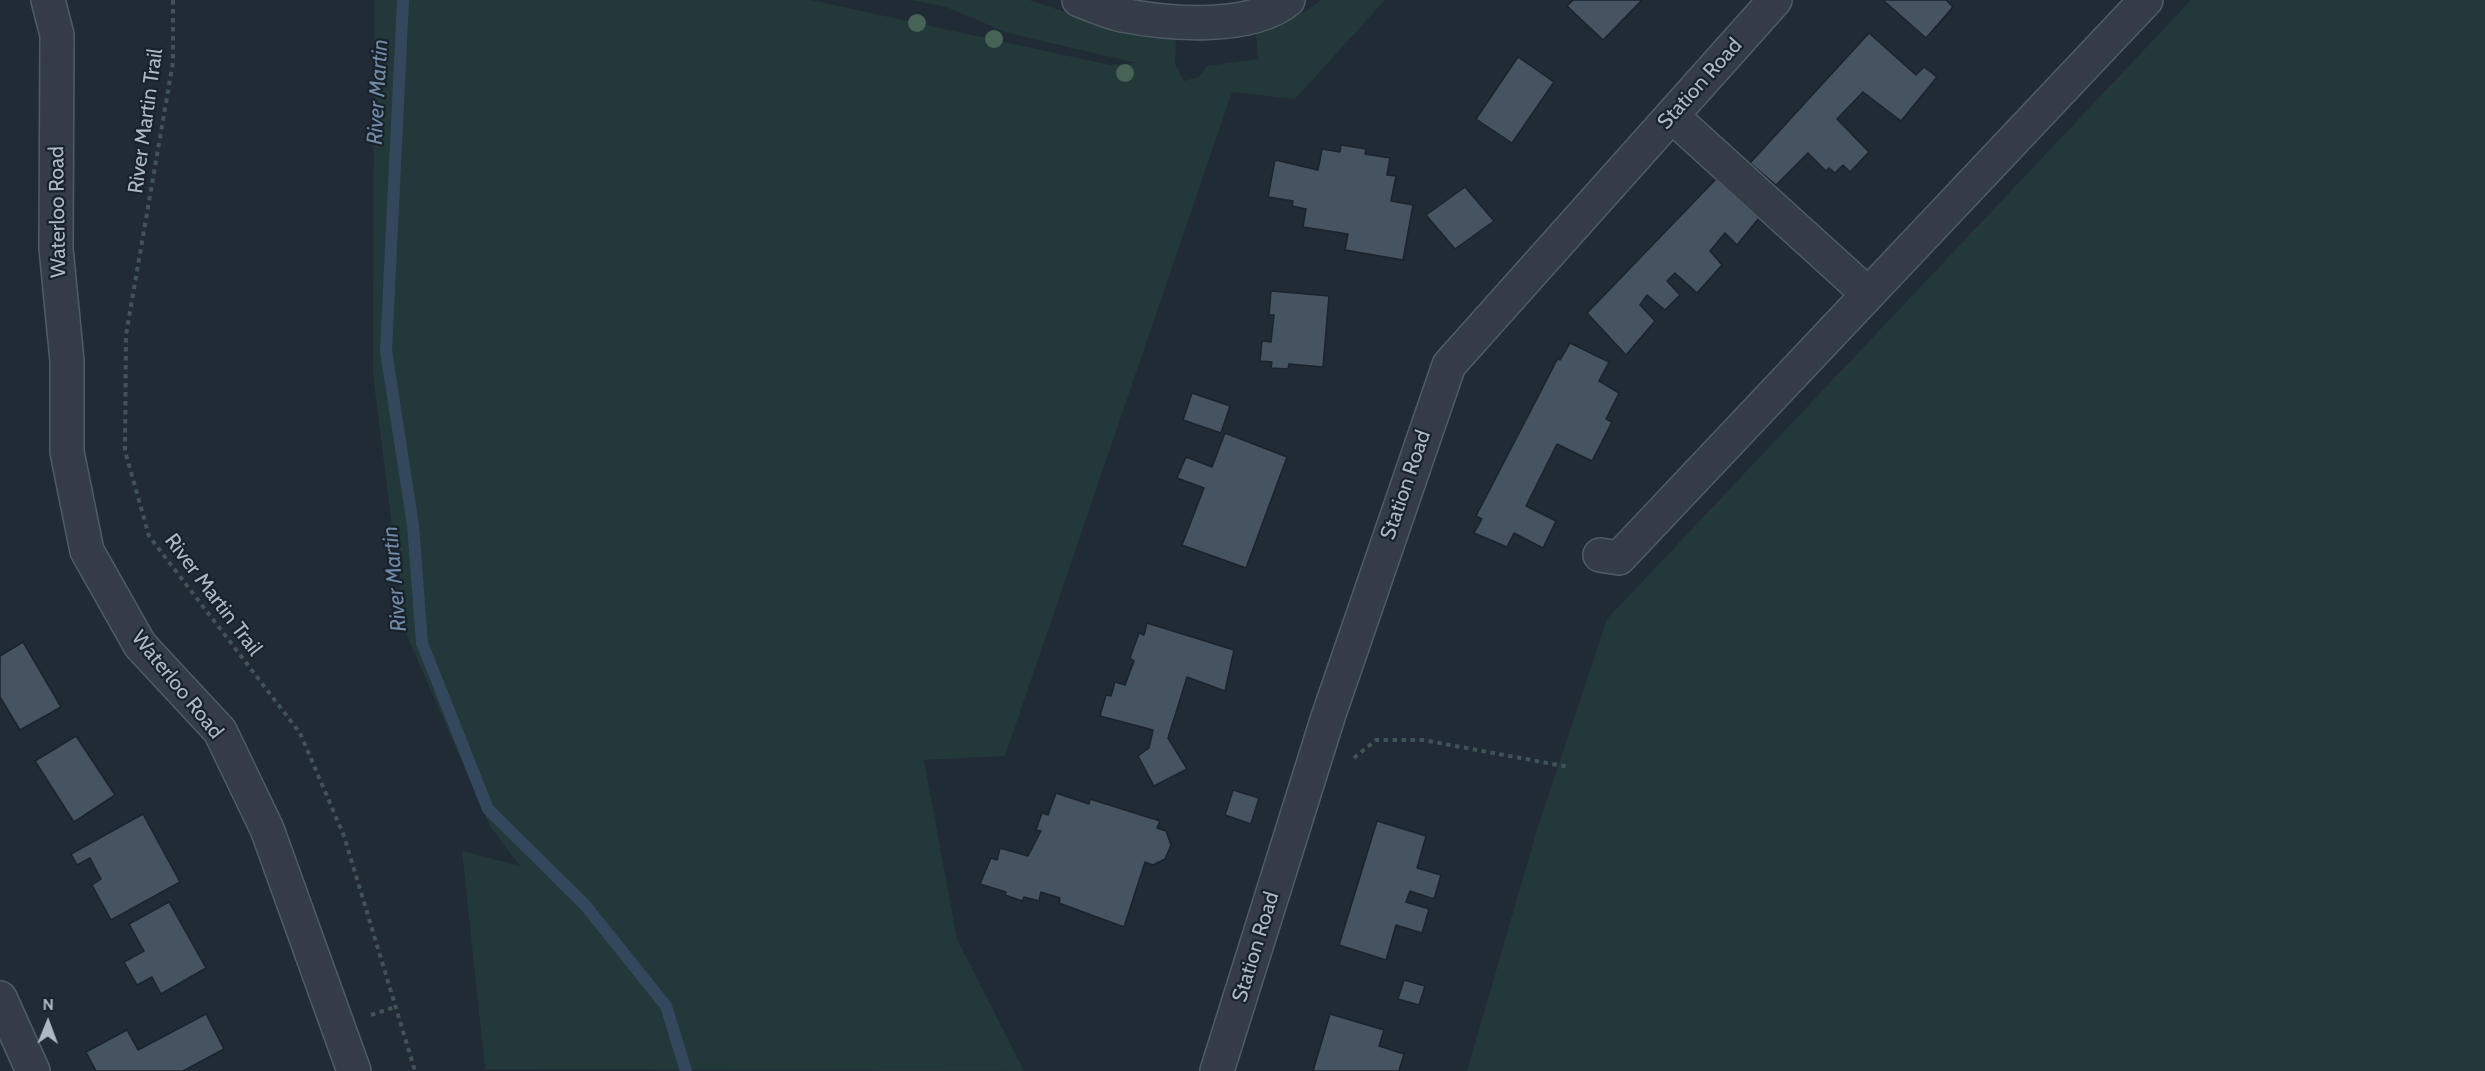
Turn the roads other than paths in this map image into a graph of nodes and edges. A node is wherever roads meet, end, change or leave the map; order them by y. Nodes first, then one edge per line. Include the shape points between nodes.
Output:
1 (48, 0) edge
2 (1079, 0) edge
3 (1288, 0) edge
4 (1775, 0) edge
5 (2146, 0) edge
6 (1672, 116) junction
7 (1868, 294) junction
8 (1600, 555) dead end
9 (0, 998) edge
10 (33, 1071) edge
11 (354, 1071) edge
12 (1217, 1071) edge

1 - 11 street, Waterloo Road via 57,35 56,248 67,361 67,452 87,551 140,645 220,731 267,829
2 - 3 street via 1121,15 1186,22 1243,20 1278,8
4 - 6 street, Station Road
5 - 7 street
6 - 7 street
6 - 12 street, Station Road via 1449,365 1328,717
7 - 8 street via 1619,558
9 - 10 street

